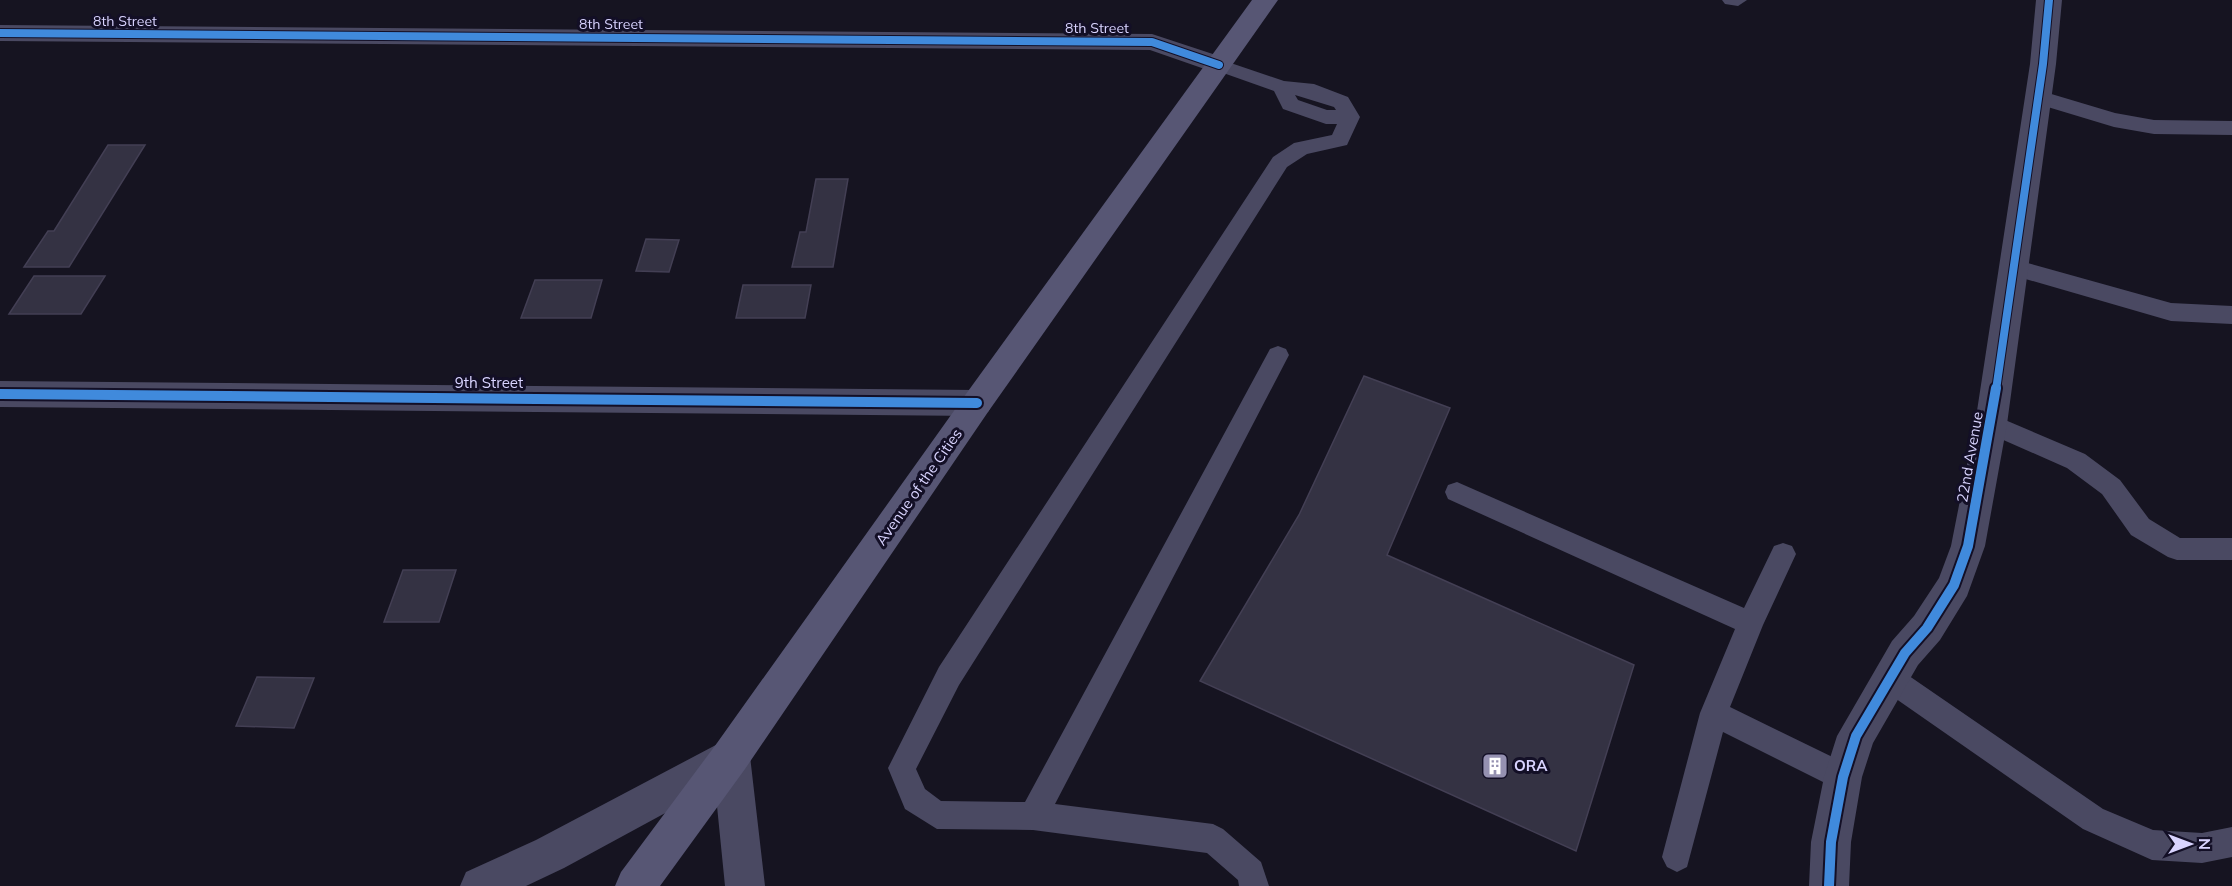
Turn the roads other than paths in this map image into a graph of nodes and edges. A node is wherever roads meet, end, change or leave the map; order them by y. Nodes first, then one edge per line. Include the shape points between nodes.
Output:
1 (1265, 0) edge
2 (1731, 0) edge
3 (1738, 0) edge
4 (2049, 0) edge
5 (0, 33) edge
6 (1219, 65) junction
7 (2038, 97) junction
8 (2232, 128) edge
9 (2013, 267) junction
10 (2232, 315) edge
11 (1278, 355) dead end
12 (0, 394) edge
13 (977, 403) junction
14 (1991, 424) junction
15 (1457, 492) dead end
16 (2232, 549) edge
17 (1783, 554) dead end
18 (1750, 623) junction
19 (1889, 678) junction
20 (1714, 713) junction
21 (731, 756) junction
22 (1843, 777) junction
23 (1033, 816) junction
24 (2232, 842) edge
25 (1677, 857) dead end
26 (480, 886) edge
27 (635, 886) edge
28 (745, 886) edge
29 (1254, 886) edge
30 (1829, 886) edge

1 - 6 main road, Avenue of the Cities
2 - 3 lane
4 - 7 street, 22nd Avenue
5 - 6 street, 8th Street via 1152,42
6 - 13 main road, Avenue of the Cities
6 - 23 lane via 1282,87 1290,104 1326,117 1350,117 1340,140 1301,148 1280,162 949,676 902,768 915,799 937,815
7 - 8 lane via 2114,120 2154,127
7 - 9 street, 22nd Avenue
9 - 10 lane via 2171,312
9 - 14 street, 22nd Avenue
11 - 23 lane
12 - 13 street, 9th Street
13 - 21 main road, Avenue of the Cities
14 - 16 lane via 2076,461 2111,487 2140,527 2177,549
14 - 19 street, 22nd Avenue via 1968,546 1954,585
15 - 18 lane
17 - 18 lane
18 - 20 lane
19 - 22 street, 22nd Avenue via 1856,736
19 - 24 lane via 2093,819 2152,845 2202,848
20 - 22 lane
20 - 25 lane
21 - 26 street via 550,854
21 - 27 main road, Avenue of the Cities
21 - 28 street
22 - 30 street, 22nd Avenue via 1831,842
23 - 29 lane via 1214,839 1251,872

